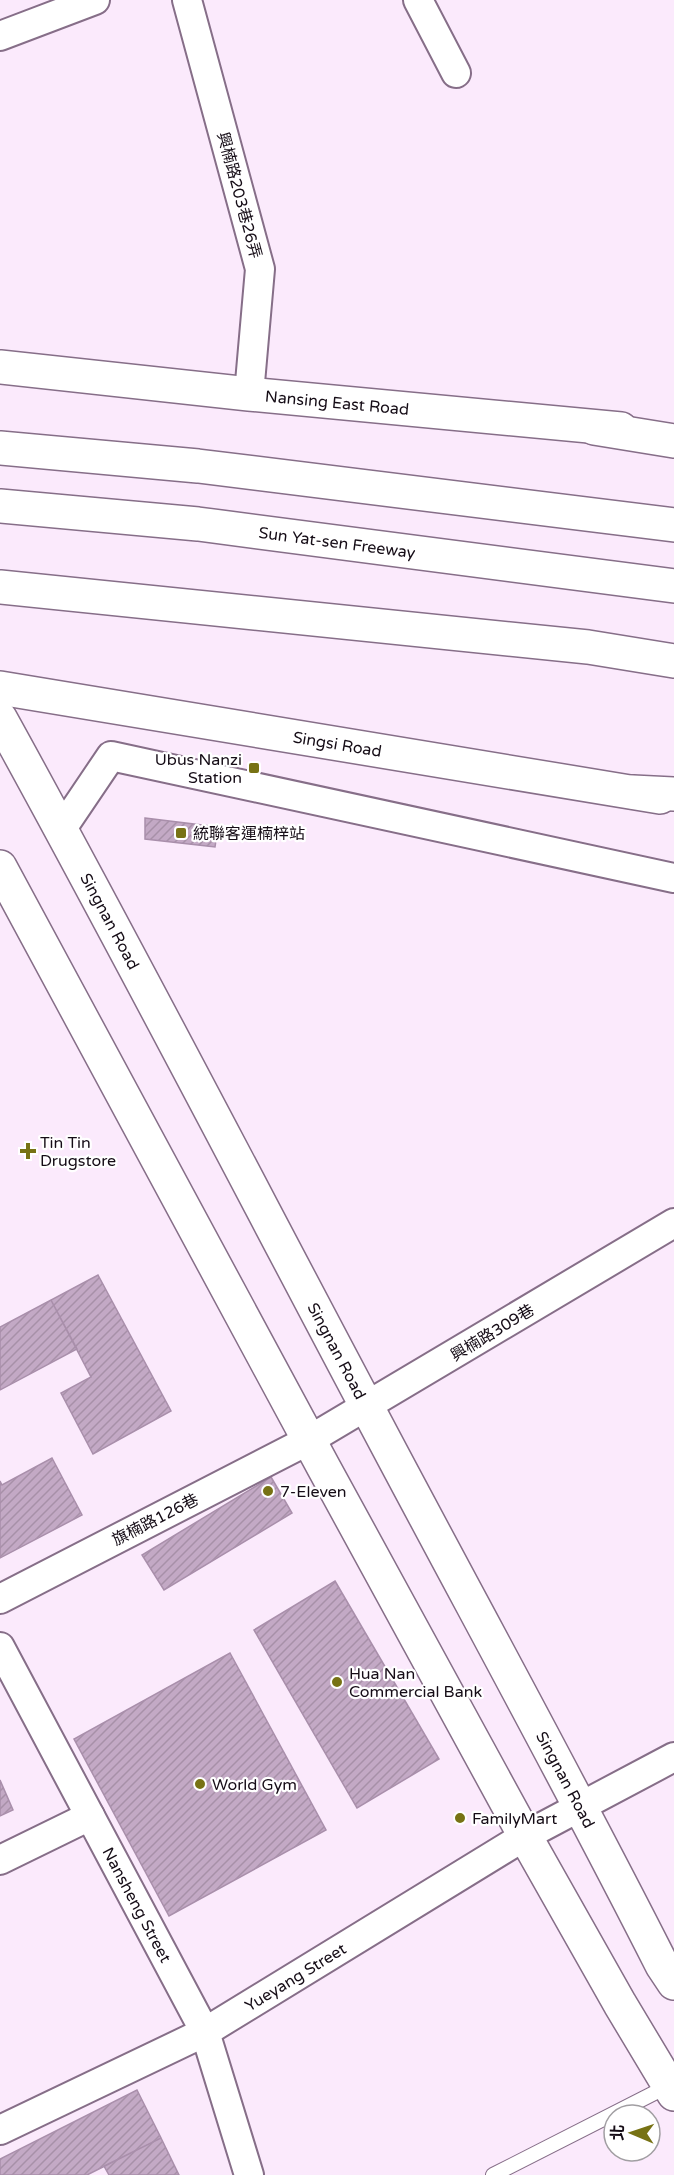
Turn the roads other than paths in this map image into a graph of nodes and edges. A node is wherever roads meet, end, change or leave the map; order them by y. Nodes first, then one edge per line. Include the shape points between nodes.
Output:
1 (95, 0) edge
2 (187, 0) edge
3 (418, 0) edge
4 (0, 36) edge
5 (456, 73) dead end
6 (0, 367) edge
7 (249, 394) junction
8 (594, 428) junction
9 (674, 432) edge
10 (674, 441) edge
11 (0, 448) edge
12 (0, 506) edge
13 (674, 525) edge
14 (674, 586) edge
15 (0, 587) edge
16 (674, 660) edge
17 (0, 688) edge
18 (0, 718) edge
19 (633, 792) junction
20 (674, 794) edge
21 (674, 800) edge
22 (62, 830) junction
23 (0, 867) edge
24 (674, 878) edge
25 (674, 1223) edge
26 (367, 1407) junction
27 (309, 1440) junction
28 (0, 1599) edge
29 (0, 1647) edge
30 (674, 1757) edge
31 (582, 1806) junction
32 (90, 1816) junction
33 (525, 1836) junction
34 (0, 1860) edge
35 (674, 1983) edge
36 (205, 2032) junction
37 (671, 2090) edge
38 (0, 2130) edge
39 (249, 2175) edge
40 (493, 2175) edge

1 - 4 street
2 - 7 street, 興楠路203巷26弄 via 260,269
3 - 5 street
6 - 7 main road, Nansing East Road
7 - 8 main road, Nansing East Road
8 - 9 main road, Nansing East Road
8 - 10 main road
11 - 13 main road via 198,466
12 - 14 main road, Sun Yat-sen Freeway via 198,524
15 - 16 main road via 588,647
17 - 19 main road, Singsi Road
18 - 22 main road, Singnan Road
19 - 20 main road
19 - 21 main road, Singsi Road
22 - 24 street via 111,756
22 - 26 main road, Singnan Road
23 - 27 main road
25 - 26 street, 興楠路309巷
26 - 27 street, 興楠路309巷
26 - 31 main road, Singnan Road
27 - 28 street, 旗楠路126巷
27 - 33 main road
29 - 32 street, Nansheng Street
30 - 31 street, Yueyang Street
31 - 33 street, Yueyang Street
31 - 35 main road, Singnan Road
32 - 34 street
32 - 36 street, Nansheng Street
33 - 36 street, Yueyang Street
33 - 37 main road
36 - 38 street, Yueyang Street
36 - 39 street, Nansheng Street
37 - 40 lane

